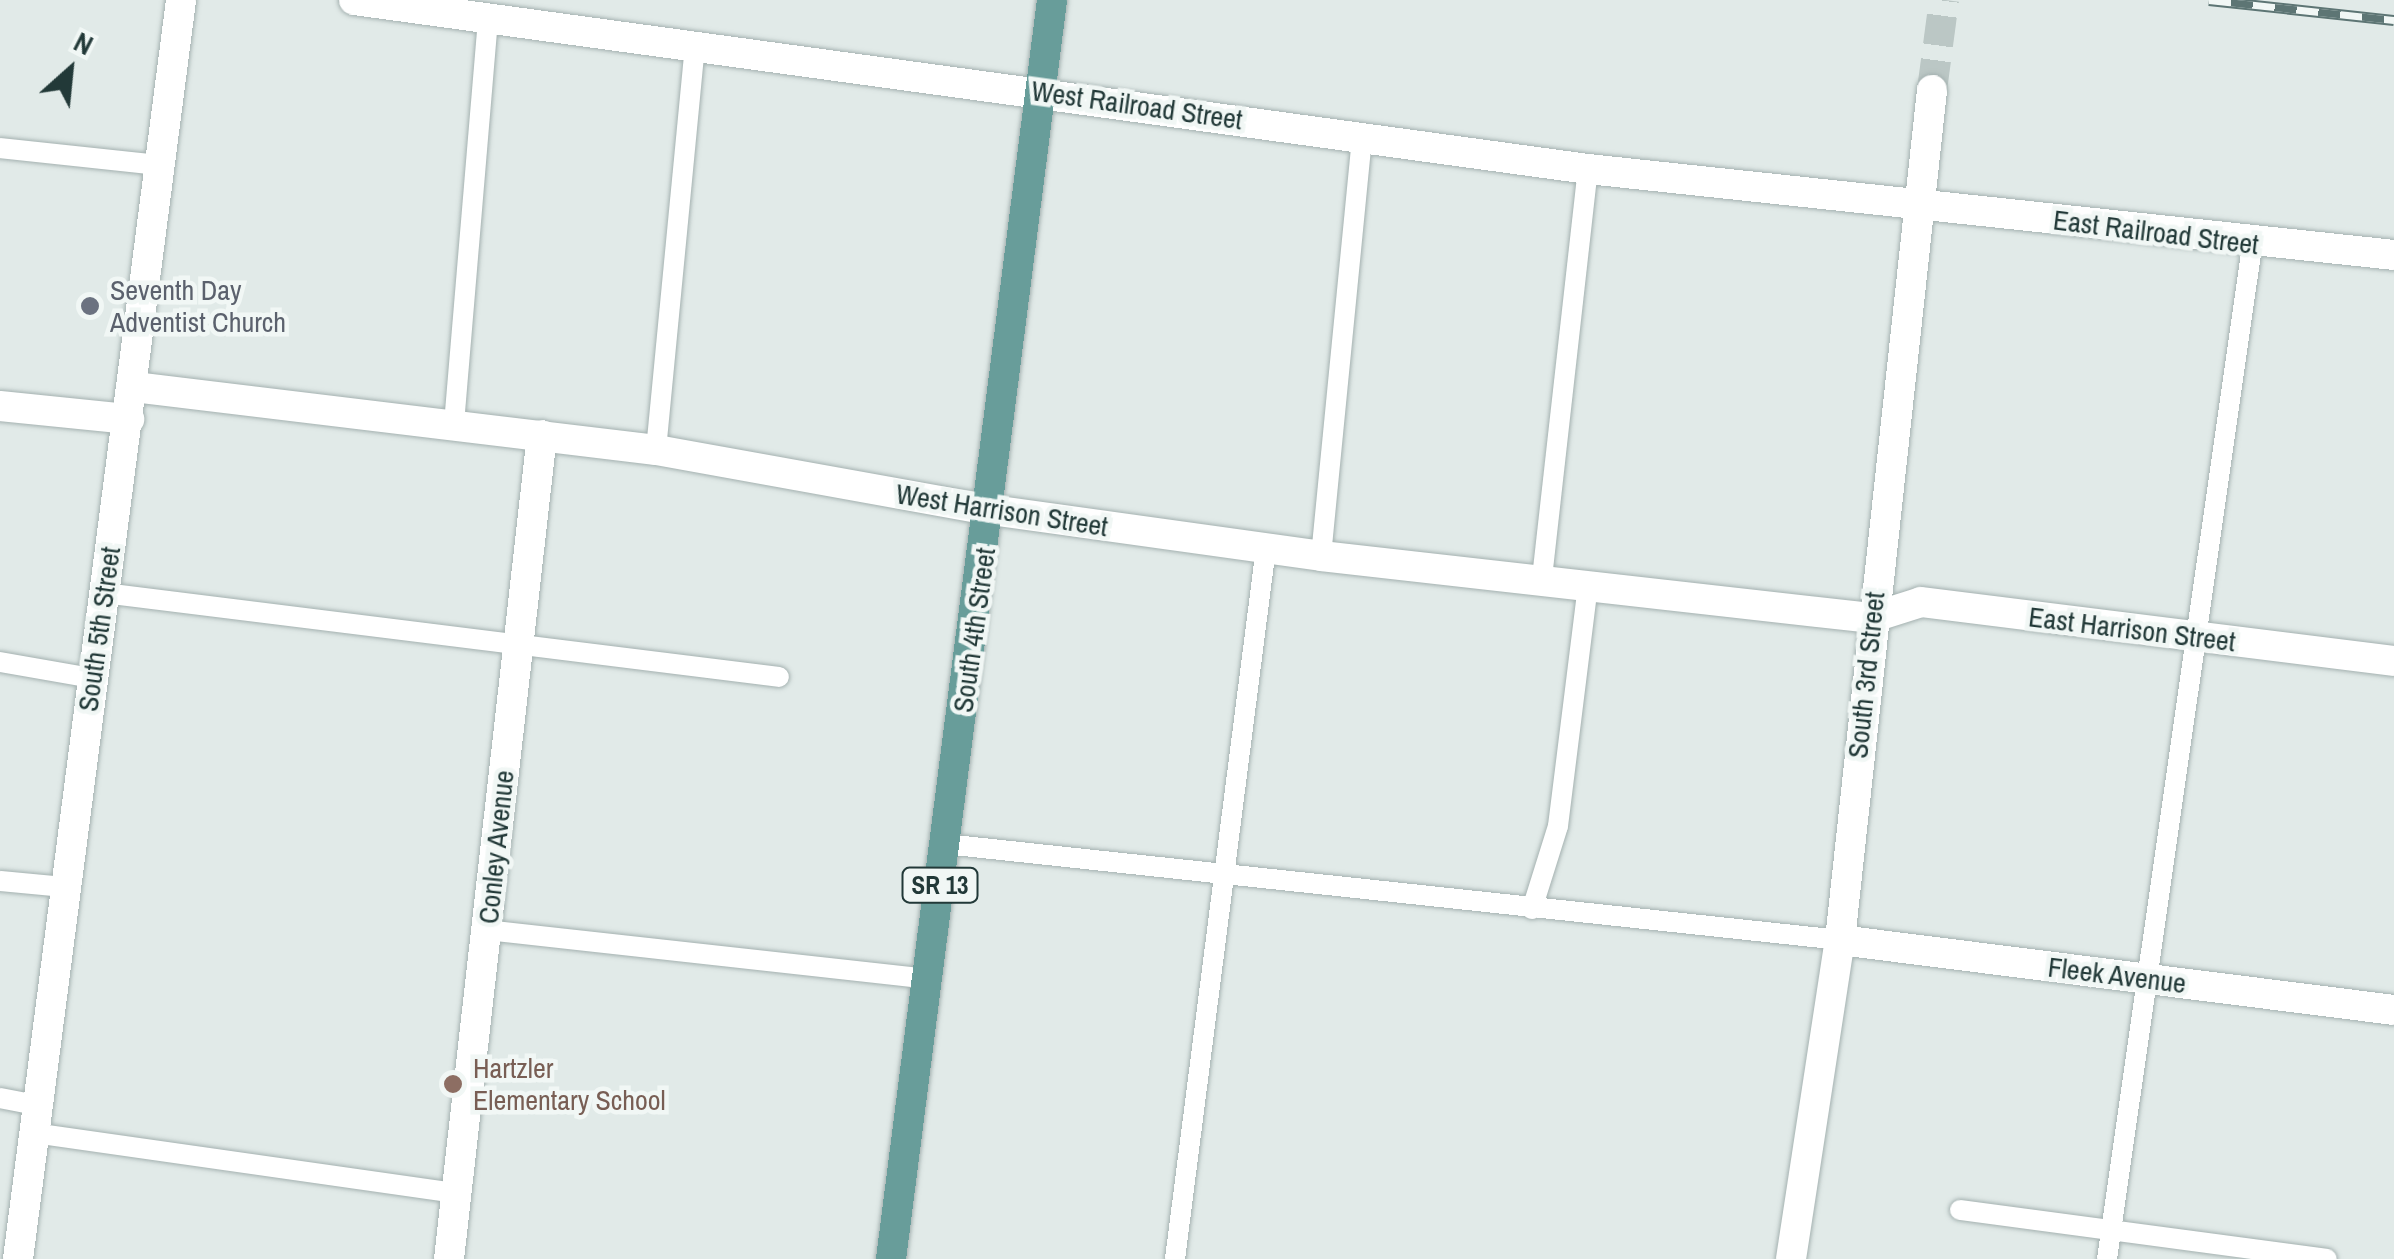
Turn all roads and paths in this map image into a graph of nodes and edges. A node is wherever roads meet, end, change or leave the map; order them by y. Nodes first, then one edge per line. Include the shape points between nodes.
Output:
1 (182, 0) edge
2 (354, 0) edge
3 (1052, 0) edge
4 (488, 17) junction
5 (695, 44) junction
6 (1932, 90) tunnel mouth
7 (1044, 91) junction
8 (1362, 138) junction
9 (0, 148) edge
10 (158, 165) junction
11 (1588, 169) junction
12 (1920, 201) junction
13 (2252, 246) junction
14 (2394, 255) edge
15 (134, 387) junction
16 (0, 406) edge
17 (129, 419) junction
18 (454, 424) junction
19 (542, 435) junction
20 (656, 450) junction
21 (990, 510) junction
22 (1266, 548) junction
23 (1322, 556) junction
24 (1542, 578) junction
25 (1588, 585) junction
26 (104, 593) junction
27 (1871, 618) junction
28 (2200, 638) junction
29 (519, 641) junction
30 (0, 662) edge
31 (2394, 662) edge
32 (779, 677) dead end
33 (92, 678) junction
34 (945, 844) junction
35 (1221, 878) junction
36 (0, 880) edge
37 (65, 888) junction
38 (1532, 909) junction
39 (486, 930) junction
40 (1840, 940) junction
41 (2150, 979) junction
42 (927, 980) junction
43 (2394, 1010) edge
44 (0, 1098) edge
45 (35, 1119) junction
46 (457, 1193) junction
47 (1960, 1210) dead end
48 (2113, 1228) junction
49 (18, 1259) edge
50 (449, 1259) edge
51 (891, 1259) edge
52 (1175, 1259) edge
53 (1792, 1259) edge
54 (2107, 1259) edge
55 (2327, 1259) edge

1 - 10 street, South 5th Street
2 - 4 street, West Railroad Street
3 - 7 main road, South 4th Street / SR 13
4 - 5 street, West Railroad Street
4 - 18 lane
5 - 7 street, West Railroad Street
5 - 20 lane
6 - 12 street, South 3rd Street
7 - 8 street, West Railroad Street
7 - 21 main road, South 4th Street / SR 13
8 - 11 street, West Railroad Street
8 - 23 lane
9 - 10 lane
10 - 15 street, South 5th Street
11 - 12 street, West Railroad Street
11 - 24 lane
12 - 13 street, East Railroad Street
12 - 27 street, South 3rd Street
13 - 14 street, East Railroad Street
13 - 28 lane
15 - 17 street, South 5th Street
15 - 18 street, West Harrison Street
16 - 17 street
17 - 26 street, South 5th Street
18 - 19 street, West Harrison Street
19 - 20 street, West Harrison Street
19 - 29 street, Conley Avenue
20 - 21 street, West Harrison Street
21 - 22 street, West Harrison Street
21 - 34 main road, South 4th Street / SR 13
22 - 23 street, West Harrison Street
22 - 35 lane
23 - 24 street, West Harrison Street
24 - 25 street, West Harrison Street
25 - 27 street, West Harrison Street
25 - 38 lane via 1558,826
26 - 29 lane
26 - 33 street, South 5th Street
27 - 28 street, East Harrison Street via 1922,602
27 - 40 street, South 3rd Street
28 - 31 street, East Harrison Street
28 - 41 lane
29 - 32 lane
29 - 39 street, Conley Avenue
30 - 33 lane
33 - 37 street, South 5th Street
34 - 35 lane
34 - 42 main road, South 4th Street / SR 13
35 - 38 lane
35 - 52 lane
36 - 37 lane
37 - 45 street, South 5th Street
38 - 40 lane
39 - 42 lane
39 - 46 street, Conley Avenue
40 - 41 street, Fleek Avenue
40 - 53 street, South 3rd Street
41 - 43 street, Fleek Avenue
41 - 48 lane
42 - 51 main road, South 4th Street / SR 13
44 - 45 lane
45 - 46 lane
45 - 49 street, South 5th Street
46 - 50 street, Conley Avenue
47 - 48 lane
48 - 54 lane
48 - 55 lane

